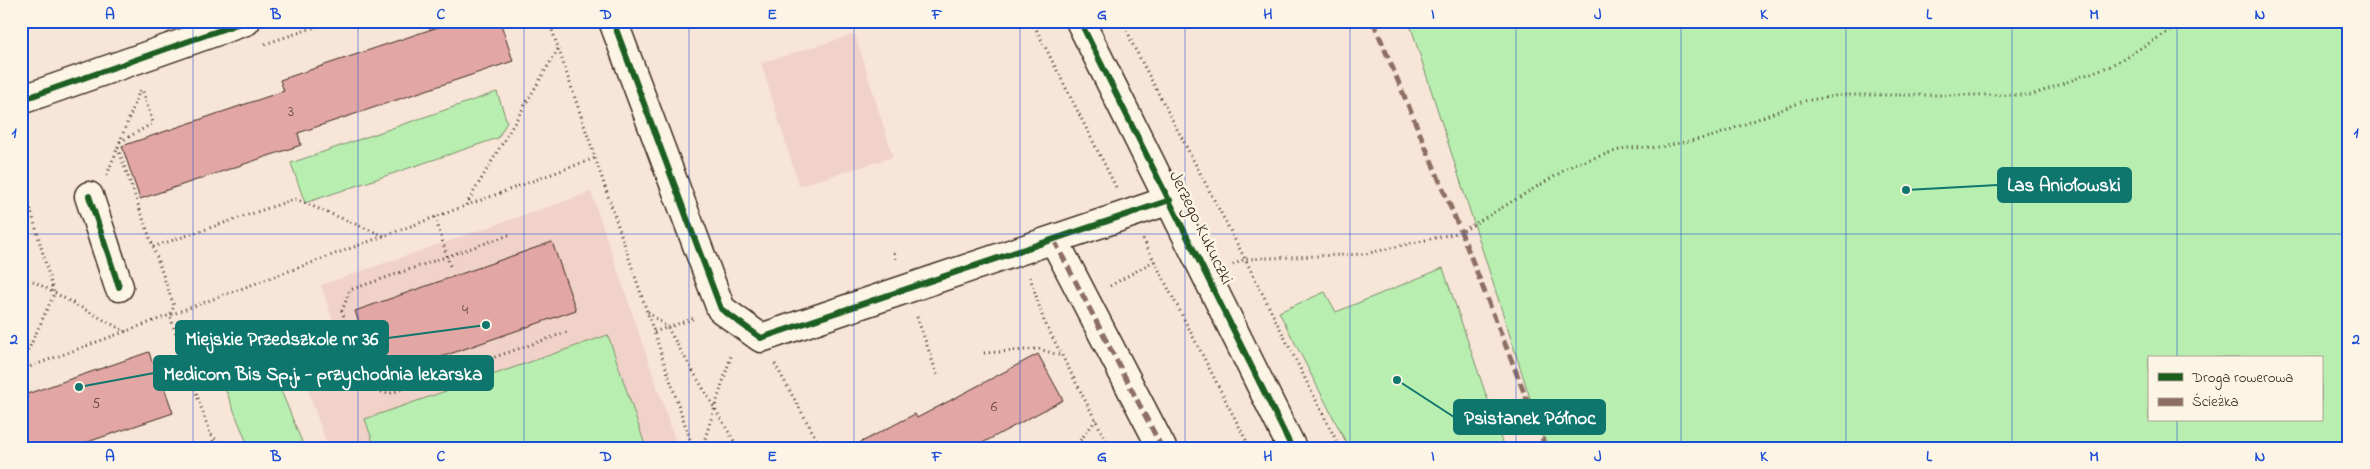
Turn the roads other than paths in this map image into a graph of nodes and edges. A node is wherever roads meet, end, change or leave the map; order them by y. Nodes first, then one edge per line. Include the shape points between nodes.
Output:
1 (246, 21) edge
2 (613, 21) edge
3 (1080, 21) edge
4 (21, 100) edge
5 (97, 189) road end
6 (1170, 200) junction
7 (1054, 240) junction
8 (119, 287) dead end
9 (1162, 448) edge
10 (1292, 448) edge

1 - 4 street
2 - 7 street via 741,324
3 - 6 street, Jerzego Kukuczki
5 - 8 street
6 - 7 street
6 - 10 street, Jerzego Kukuczki
7 - 9 street

